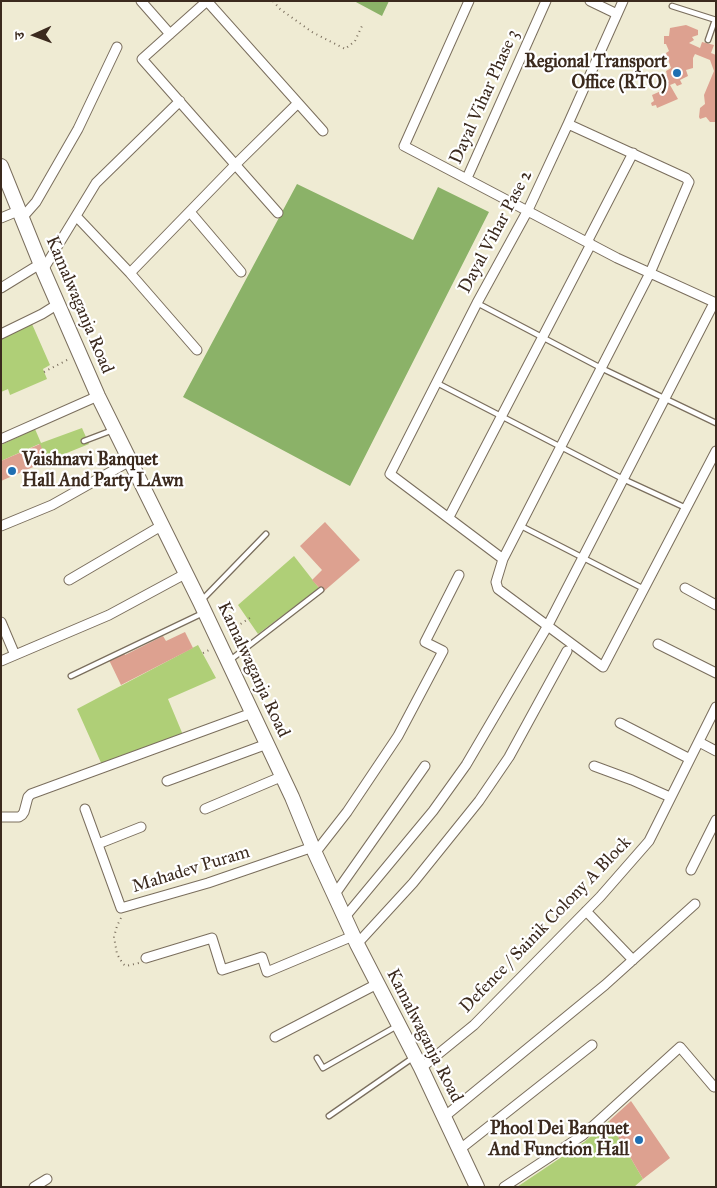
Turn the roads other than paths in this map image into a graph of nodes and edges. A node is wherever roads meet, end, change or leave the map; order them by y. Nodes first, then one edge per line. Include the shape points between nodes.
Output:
1 (207, 1) edge
2 (469, 1) edge
3 (546, 1) edge
4 (590, 1) edge
5 (623, 1) edge
6 (146, 3) edge
7 (672, 6) dead end
8 (617, 14) junction
9 (715, 20) edge
10 (170, 34) junction
11 (708, 40) dead end
12 (116, 48) dead end
13 (180, 101) junction
14 (298, 103) junction
15 (568, 124) junction
16 (323, 130) dead end
17 (633, 153) junction
18 (235, 164) junction
19 (1, 166) edge
20 (467, 178) junction
21 (528, 210) junction
22 (190, 212) junction
23 (278, 212) dead end
24 (20, 215) junction
25 (76, 216) junction
26 (1, 218) edge
27 (589, 243) junction
28 (42, 267) junction
29 (240, 272) dead end
30 (130, 273) junction
31 (650, 273) junction
32 (1, 288) edge
33 (477, 302) junction
34 (715, 303) edge
35 (58, 304) junction
36 (1, 334) edge
37 (543, 337) junction
38 (197, 350) dead end
39 (601, 368) junction
40 (437, 383) junction
41 (98, 396) junction
42 (664, 398) junction
43 (501, 417) junction
44 (716, 423) edge
45 (114, 429) junction
46 (1, 439) edge
47 (84, 441) dead end
48 (560, 447) junction
49 (716, 451) edge
50 (130, 461) junction
51 (623, 479) junction
52 (686, 508) junction
53 (449, 517) junction
54 (1, 526) edge
55 (161, 526) junction
56 (520, 526) junction
57 (266, 534) dead end
58 (584, 557) junction
59 (503, 559) junction
60 (185, 574) junction
61 (459, 575) dead end
62 (69, 580) dead end
63 (685, 588) dead end
64 (644, 589) junction
65 (321, 590) dead end
66 (716, 605) edge
67 (202, 607) junction
68 (1, 622) edge
69 (547, 626) junction
70 (658, 644) dead end
71 (567, 651) dead end
72 (15, 655) junction
73 (1, 661) edge
74 (228, 662) junction
75 (716, 673) edge
76 (71, 676) dead end
77 (716, 707) edge
78 (252, 713) junction
79 (620, 723) dead end
80 (699, 742) junction
81 (267, 744) junction
82 (716, 750) edge
83 (690, 759) junction
84 (425, 766) dead end
85 (594, 766) dead end
86 (282, 776) junction
87 (167, 781) dead end
88 (670, 797) junction
89 (85, 809) dead end
90 (205, 809) dead end
91 (1, 817) edge
92 (716, 820) edge
93 (141, 827) dead end
94 (98, 844) junction
95 (314, 850) junction
96 (691, 870) dead end
97 (335, 894) junction
98 (695, 904) dead end
99 (586, 911) junction
100 (345, 917) junction
101 (355, 940) junction
102 (146, 958) road end
103 (633, 960) junction
104 (377, 984) junction
105 (398, 1025) junction
106 (275, 1038) dead end
107 (592, 1045) dead end
108 (317, 1058) dead end
109 (418, 1062) junction
110 (714, 1086) dead end
111 (329, 1116) dead end
112 (444, 1117) junction
113 (459, 1150) junction
114 (47, 1179) dead end
115 (34, 1187) edge
116 (477, 1187) edge
117 (504, 1187) edge

1 - 10 street
1 - 14 street
2 - 20 street via 404,146
3 - 20 street, Dayal Vihar Phase 3
4 - 8 street
5 - 8 street, Dayal Vihar Pase 2
6 - 10 street
7 - 9 lane
8 - 15 street, Dayal Vihar Pase 2
9 - 11 lane
10 - 13 street via 142,59
12 - 24 street via 78,129 36,202
13 - 18 street
13 - 25 street via 96,183
14 - 16 street
14 - 18 street
15 - 17 street
15 - 21 street, Dayal Vihar Pase 2
17 - 27 street
17 - 31 street via 688,180
18 - 22 street
18 - 23 street
19 - 24 main road, Kamalwaganja Road
20 - 21 street
21 - 27 street
21 - 33 street, Dayal Vihar Pase 2
22 - 29 street
22 - 30 street
24 - 26 street
24 - 28 main road, Kamalwaganja Road
25 - 28 street
25 - 30 street
27 - 31 street
27 - 37 street
28 - 32 street
28 - 35 main road, Kamalwaganja Road
30 - 38 street
31 - 34 street
31 - 39 street
33 - 37 lane
33 - 40 street, Dayal Vihar Pase 2
34 - 42 street
35 - 36 street
35 - 41 main road, Kamalwaganja Road
37 - 39 lane
37 - 43 street
39 - 42 lane
39 - 48 street
40 - 43 lane
40 - 53 street, Dayal Vihar Pase 2 via 390,474
41 - 45 main road, Kamalwaganja Road
41 - 46 street
42 - 44 lane
42 - 51 street
43 - 48 lane
43 - 53 street
45 - 47 lane
45 - 50 main road, Kamalwaganja Road
48 - 51 lane
48 - 56 street
49 - 52 street
50 - 54 street via 52,505
50 - 55 main road, Kamalwaganja Road
51 - 52 lane
51 - 58 street
52 - 64 street
53 - 59 street
55 - 60 main road, Kamalwaganja Road
55 - 62 street
56 - 58 lane
56 - 59 street
57 - 67 lane
58 - 64 lane
58 - 69 street
59 - 69 street via 496,582 498,589
60 - 67 main road, Kamalwaganja Road
60 - 72 street via 109,615
61 - 95 street via 425,642 443,651 398,736 347,812
63 - 66 street
64 - 69 street via 603,668
65 - 74 lane
67 - 74 main road, Kamalwaganja Road
67 - 76 lane
68 - 72 street
69 - 100 street via 466,765 433,812
70 - 75 street
71 - 101 street via 509,757 479,801 413,883
72 - 73 street
74 - 78 main road, Kamalwaganja Road
77 - 80 street, Defence / Sainik Colony A Block
78 - 81 main road, Kamalwaganja Road
78 - 91 street via 31,794 22,815
79 - 83 street
80 - 82 street
80 - 83 street, Defence / Sainik Colony A Block
81 - 86 main road, Kamalwaganja Road
81 - 87 street
83 - 88 street, Defence / Sainik Colony A Block
84 - 97 street
85 - 88 street
86 - 90 street
86 - 95 main road, Kamalwaganja Road
88 - 99 street, Defence / Sainik Colony A Block via 649,841
89 - 94 street, Mahadev Puram
92 - 96 street
93 - 94 street
94 - 95 street, Mahadev Puram via 121,908
95 - 97 main road, Kamalwaganja Road
97 - 100 main road, Kamalwaganja Road
98 - 103 street
99 - 103 street
99 - 109 street, Defence / Sainik Colony A Block via 474,1025
100 - 101 main road, Kamalwaganja Road
101 - 102 street via 267,972 262,957 222,970 212,938
101 - 104 main road, Kamalwaganja Road
103 - 112 street
104 - 105 main road, Kamalwaganja Road
104 - 106 street
105 - 108 lane via 323,1068
105 - 109 main road, Kamalwaganja Road
107 - 113 street
109 - 111 lane
109 - 112 main road, Kamalwaganja Road
110 - 117 street via 680,1047 583,1135
112 - 113 main road, Kamalwaganja Road
113 - 116 main road, Kamalwaganja Road
114 - 115 street

